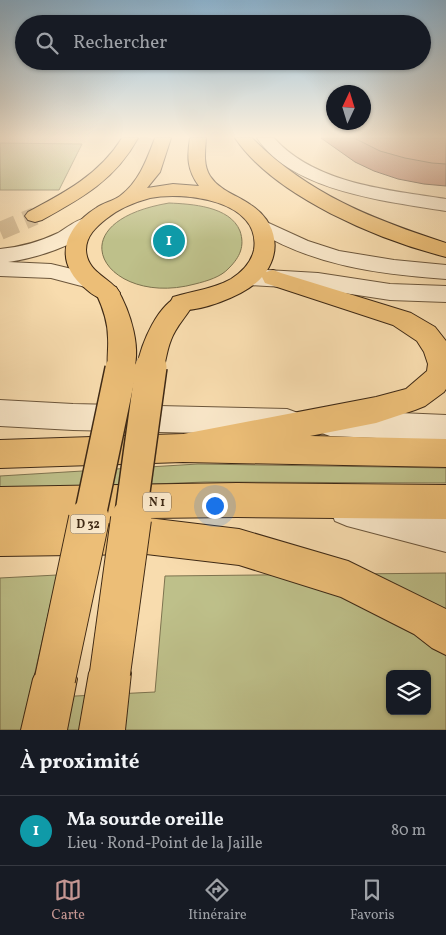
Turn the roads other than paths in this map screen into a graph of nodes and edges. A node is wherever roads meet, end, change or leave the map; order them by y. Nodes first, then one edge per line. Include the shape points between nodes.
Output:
1 (104, 172) edge
2 (151, 172) edge
3 (197, 172) edge
4 (280, 172) edge
5 (314, 172) edge
6 (220, 196) junction
7 (127, 199) junction
8 (446, 204) edge
9 (35, 216) tunnel mouth
10 (86, 224) junction
11 (262, 226) junction
12 (446, 250) edge
13 (0, 256) edge
14 (0, 269) edge
15 (446, 272) edge
16 (261, 278) junction
17 (99, 286) junction
18 (439, 296) edge
19 (136, 368) junction
20 (0, 413) edge
21 (312, 423) junction
22 (446, 428) edge
23 (183, 448) junction
24 (446, 453) edge
25 (0, 454) edge
26 (314, 501) junction
27 (446, 502) edge
28 (0, 504) edge
29 (446, 534) edge
30 (0, 538) edge
31 (446, 634) edge
32 (44, 730) edge
33 (102, 730) edge

1 - 9 main road via 74,195
2 - 7 main road
3 - 6 main road
4 - 12 main road via 341,212 377,228
5 - 8 street via 379,193
6 - 7 main road via 174,190 150,192
6 - 11 main road via 252,214
7 - 10 main road via 108,207
10 - 13 street via 70,236 44,247
10 - 17 main road via 77,240 78,264
11 - 15 street via 307,249 392,268
11 - 16 main road via 266,242 258,268
14 - 17 street via 51,271
16 - 18 street via 318,281
16 - 19 main road, D 32 via 210,297 182,303
16 - 21 main road via 402,319 426,334 437,349 442,364 440,374 434,384 415,398
17 - 19 main road, D 32 via 118,311 123,344
19 - 32 main road, D 32, bridge via 54,679
19 - 33 main road, D 32, bridge via 110,673
20 - 21 street
21 - 22 street
21 - 23 main road
23 - 24 main road
23 - 25 main road
26 - 27 main road, N 1
26 - 28 main road, N 1
26 - 29 street
30 - 31 main road via 146,536 239,547 348,580 428,620

